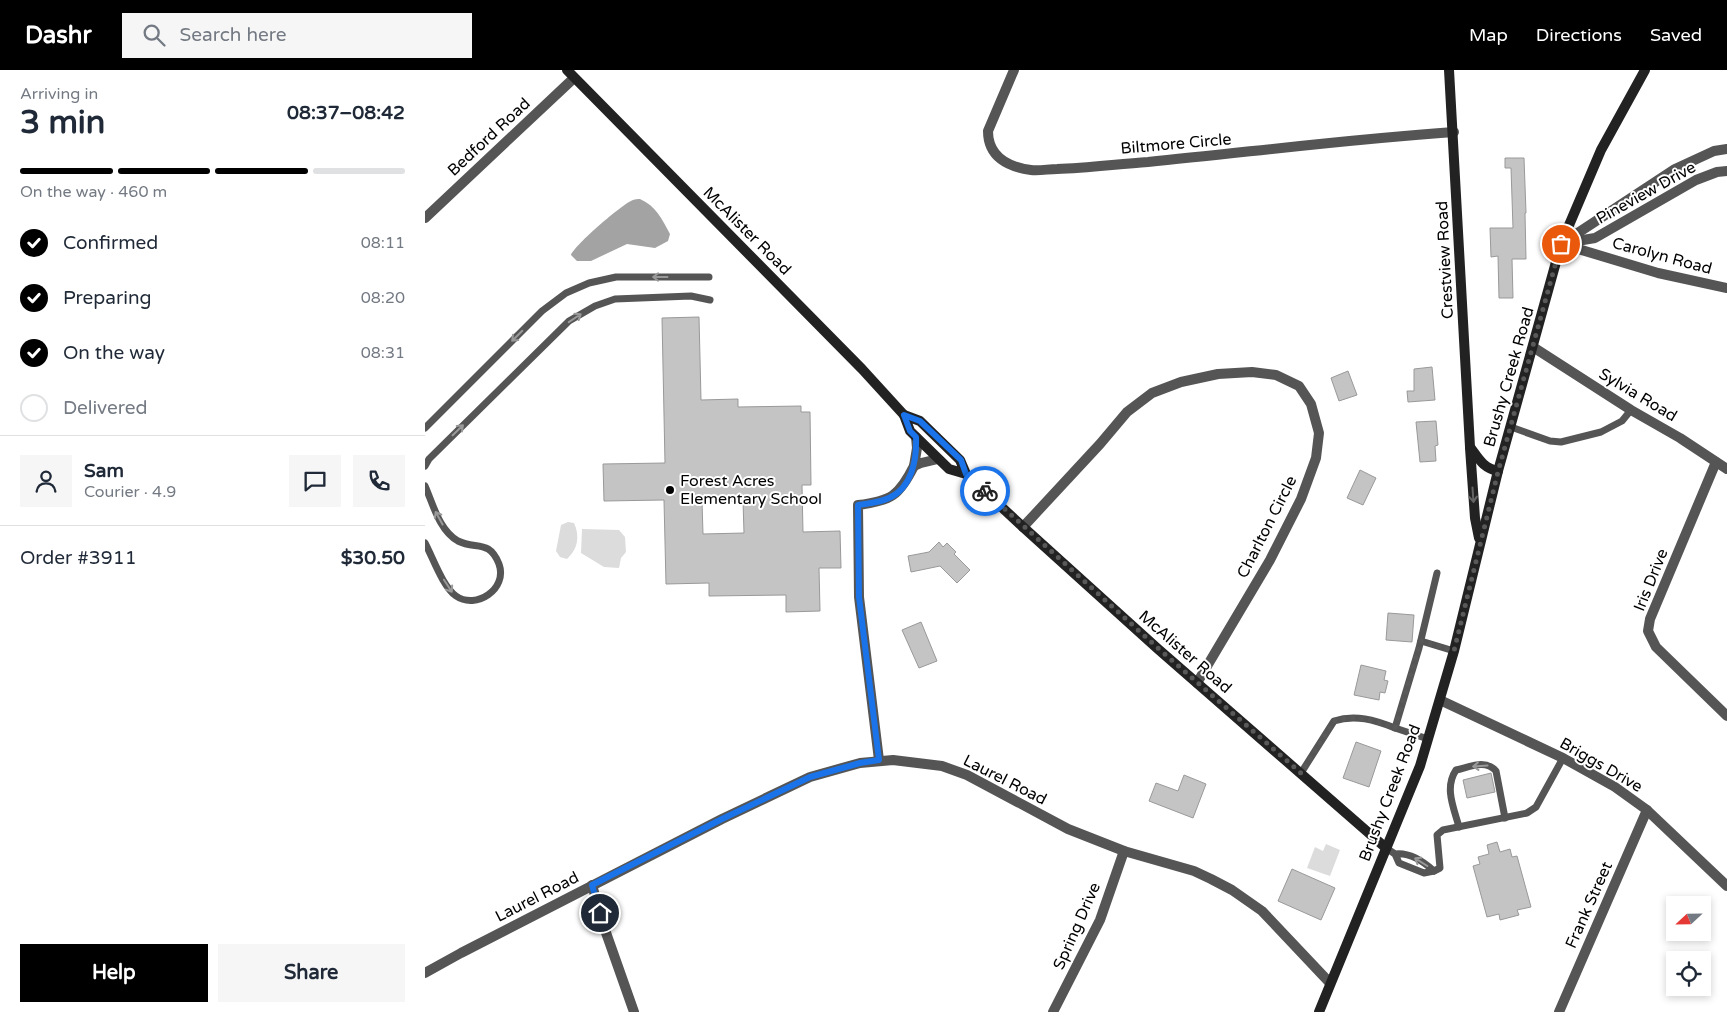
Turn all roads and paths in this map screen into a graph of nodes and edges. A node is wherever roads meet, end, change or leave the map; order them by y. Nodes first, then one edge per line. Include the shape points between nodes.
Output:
1 (1014, 70) edge
2 (1449, 70) edge
3 (1645, 70) edge
4 (570, 74) edge
5 (1454, 132) junction
6 (1727, 149) edge
7 (1727, 171) edge
8 (425, 218) edge
9 (1561, 244) junction
10 (709, 277) dead end
11 (1727, 288) edge
12 (710, 300) dead end
13 (1533, 347) junction
14 (1631, 410) junction
15 (904, 415) junction
16 (1511, 426) junction
17 (425, 428) edge
18 (916, 437) junction
19 (1470, 448) junction
20 (938, 459) junction
21 (1716, 462) junction
22 (425, 466) edge
23 (914, 466) junction
24 (1727, 469) edge
25 (1498, 472) junction
26 (966, 474) junction
27 (425, 486) edge
28 (1023, 527) junction
29 (425, 543) edge
30 (1479, 543) junction
31 (1437, 573) dead end
32 (1421, 641) junction
33 (1454, 651) junction
34 (1197, 683) junction
35 (1440, 700) junction
36 (1727, 716) edge
37 (1395, 728) junction
38 (1428, 740) junction
39 (1563, 758) junction
40 (879, 760) junction
41 (1301, 773) junction
42 (1647, 810) junction
43 (1505, 818) junction
44 (1459, 827) junction
45 (1124, 851) junction
46 (1390, 851) junction
47 (1434, 872) junction
48 (592, 885) junction
49 (1727, 886) edge
50 (425, 973) edge
51 (1330, 983) junction
52 (634, 1012) edge
53 (1053, 1012) edge
54 (1319, 1012) edge
55 (1559, 1012) edge

1 - 5 street, Biltmore Circle via 987,132 988,142 996,156 1008,164 1031,170
2 - 5 street, Crestview Road
3 - 9 street, Brushy Creek Road via 1601,150
4 - 8 street, Bedford Road
4 - 15 street, McAlister Road
5 - 19 street, Crestview Road
6 - 9 street, Pineview Drive via 1714,151 1675,169
7 - 9 street, Pineview Drive via 1695,180 1595,238
9 - 11 street, Carolyn Road via 1658,273
9 - 13 street, Brushy Creek Road
10 -> 17 lane via 616,277 589,283 566,293 542,311
22 -> 12 lane via 429,458 581,313 615,300 691,296
13 - 14 street, Sylvia Road
13 - 16 street, Brushy Creek Road
14 - 16 lane via 1622,421 1601,432 1561,442
14 - 21 street, Sylvia Road
15 - 18 street, McAlister Road
15 - 26 street, McAlister Road via 920,421 961,460
16 - 25 street, Brushy Creek Road
18 - 20 street, McAlister Road
18 - 23 street
19 - 25 street via 1483,465
19 -> 30 street, Crestview Road
20 - 23 street
20 - 26 street, McAlister Road via 949,470
21 - 24 street, Sylvia Road
21 - 36 street, Iris Drive via 1648,631 1656,647
23 - 40 street via 904,486 891,498 858,505 859,597
25 - 30 street, Brushy Creek Road
26 - 28 street, McAlister Road
29 -> 27 lane via 449,590 458,598 473,600 493,592 499,582 500,567 494,555 482,545 471,545 448,532
28 - 34 street, McAlister Road
28 - 34 street, Charlton Circle via 1127,412 1151,393 1209,376 1253,372 1276,375 1299,386 1311,404 1319,433 1316,458 1301,499 1270,560
30 - 33 street, Brushy Creek Road
31 - 32 lane
32 - 33 lane
32 - 37 lane
33 - 35 street, Brushy Creek Road
34 - 41 street, McAlister Road
35 - 38 street, Brushy Creek Road
35 - 39 street, Briggs Drive
37 - 38 lane
37 - 41 lane via 1371,719 1334,721
38 - 46 street, Brushy Creek Road
39 - 42 street, Briggs Drive via 1615,786
39 - 43 lane via 1536,807 1527,814
40 - 45 street, Laurel Road via 942,766 967,775 1068,828
40 - 48 street, Laurel Road via 810,777
41 - 46 street, McAlister Road
42 - 49 street, Briggs Drive
42 - 55 street, Frank Street
43 - 44 lane
43 -> 44 lane via 1495,771 1491,766 1482,764 1456,770 1451,778 1449,788
44 - 47 lane via 1443,830 1437,835 1440,868
45 - 51 street, Laurel Road via 1194,871 1232,890 1263,912
45 - 53 street, Spring Drive via 1100,920
47 -> 46 lane via 1405,852
46 - 47 lane via 1399,863 1423,873
46 - 51 street, Brushy Creek Road
48 - 50 street, Laurel Road
48 - 52 street
51 - 54 street, Brushy Creek Road

